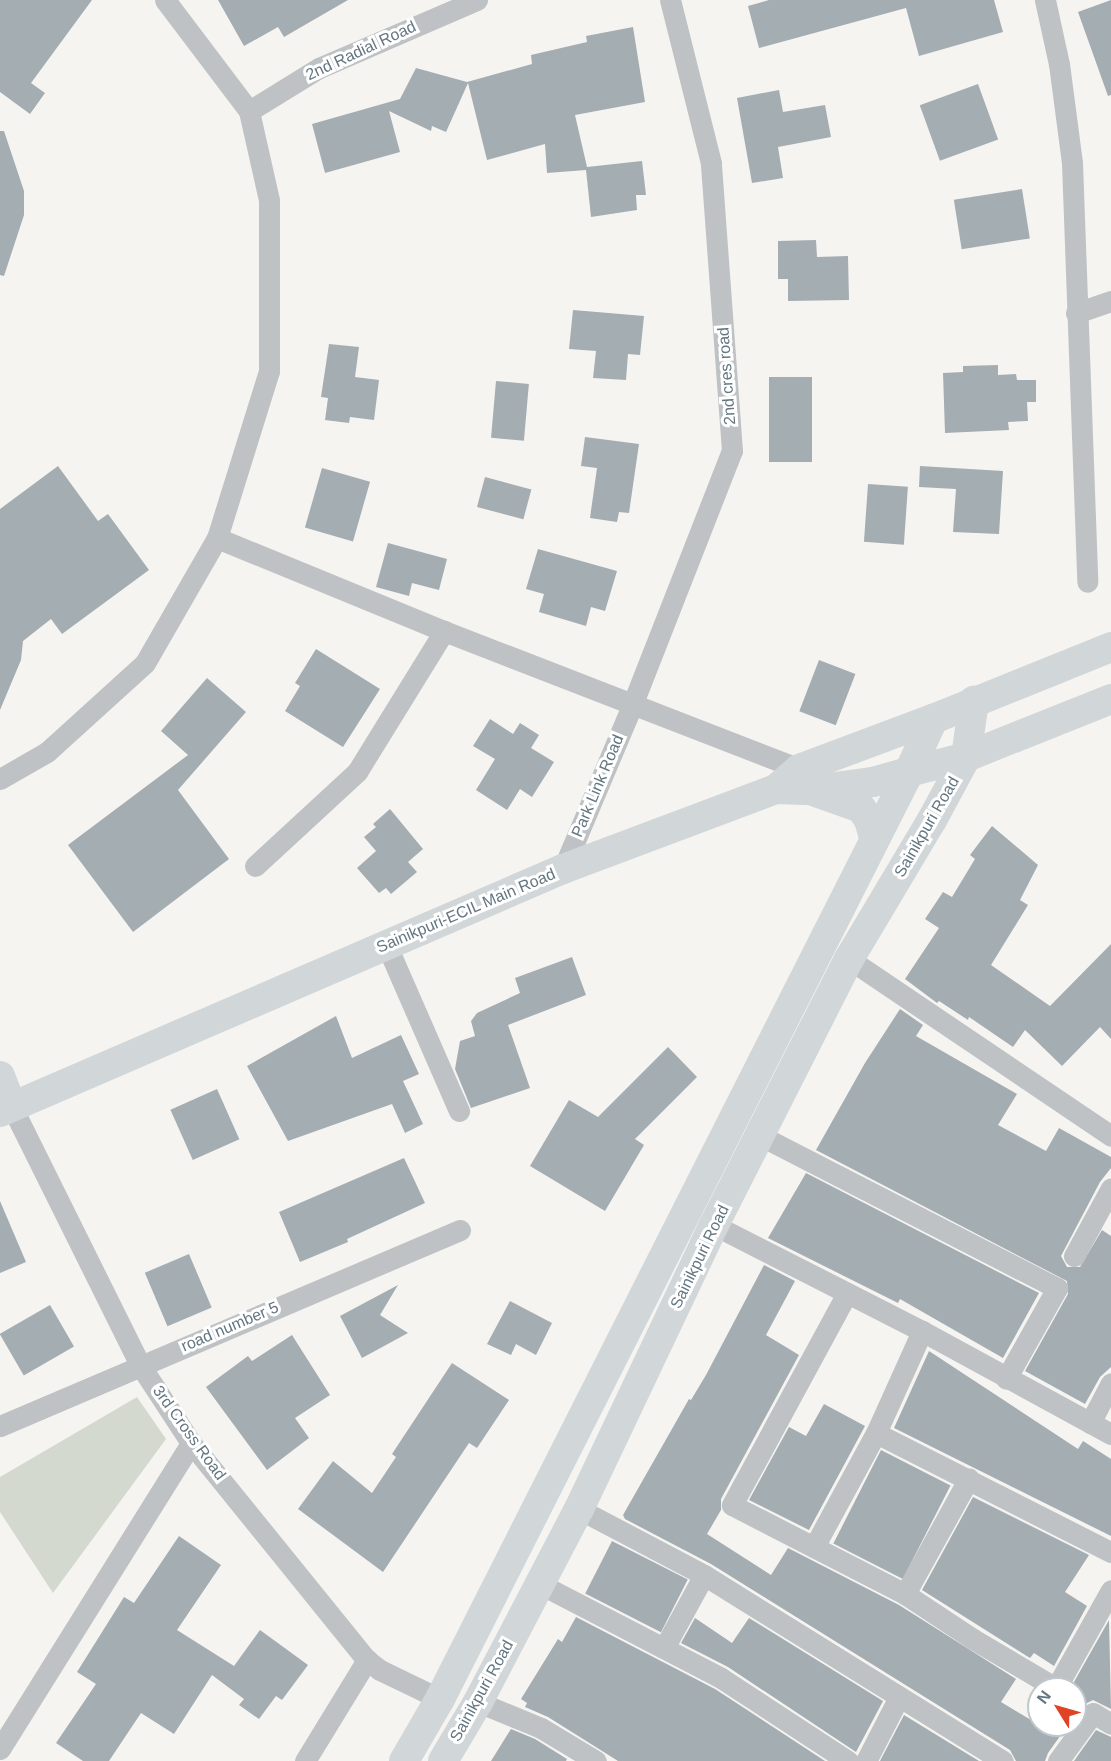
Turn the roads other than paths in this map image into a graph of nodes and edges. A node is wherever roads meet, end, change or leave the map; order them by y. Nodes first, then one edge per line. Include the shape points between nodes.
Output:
1 (165, 0) edge
2 (477, 0) edge
3 (670, 0) edge
4 (1046, 0) edge
5 (249, 111) junction
6 (1111, 301) edge
7 (1076, 313) junction
8 (217, 538) junction
9 (1086, 582) dead end
10 (444, 631) junction
11 (1111, 647) edge
12 (1111, 699) edge
13 (974, 701) junction
14 (633, 703) junction
15 (933, 719) junction
16 (966, 757) junction
17 (909, 772) junction
18 (0, 779) edge
19 (806, 780) junction
20 (874, 838) junction
21 (255, 866) dead end
22 (563, 869) junction
23 (387, 946) junction
24 (849, 959) junction
25 (0, 1076) edge
26 (6, 1110) edge
27 (459, 1111) dead end
28 (761, 1136) junction
29 (1111, 1136) edge
30 (1111, 1188) edge
31 (714, 1225) junction
32 (460, 1230) dead end
33 (1074, 1256) dead end
34 (846, 1295) junction
35 (922, 1332) junction
36 (141, 1365) junction
37 (1006, 1379) junction
38 (1111, 1383) edge
39 (1090, 1423) junction
40 (0, 1426) edge
41 (876, 1433) junction
42 (1111, 1434) edge
43 (191, 1443) junction
44 (969, 1478) junction
45 (579, 1509) junction
46 (814, 1547) junction
47 (1111, 1552) edge
48 (704, 1575) junction
49 (540, 1584) junction
50 (1111, 1590) edge
51 (905, 1593) junction
52 (664, 1648) junction
53 (367, 1660) junction
54 (899, 1697) junction
55 (440, 1699) junction
56 (478, 1702) junction
57 (1111, 1724) edge
58 (0, 1749) edge
59 (305, 1761) edge
60 (404, 1761) edge
61 (443, 1761) edge
62 (596, 1761) edge
63 (848, 1761) edge
64 (866, 1761) edge
65 (1003, 1761) edge
66 (1058, 1761) edge

1 - 5 street
2 - 5 street, 2nd Radial Road via 319,68
3 - 14 street, 2nd cres road via 711,163 732,451
4 - 7 street via 1072,163
5 - 8 street via 269,200 269,371
6 - 7 street
7 - 9 street
8 - 10 street
8 - 18 street via 145,663 48,752
10 - 14 street
10 - 21 street via 357,772
11 - 13 main road, Sainikpuri-ECIL Main Road
12 - 16 main road
13 - 15 main road, Sainikpuri-ECIL Main Road
13 - 16 main road
14 - 19 street
14 - 22 street, Park Link Road
15 - 17 main road, Sainikpuri Road
15 - 19 main road, Sainikpuri-ECIL Main Road
16 - 17 main road
16 - 24 main road, Sainikpuri Road
17 - 19 main road via 873,782
17 - 20 main road, Sainikpuri Road
19 - 20 main road via 861,808
19 - 22 main road, Sainikpuri-ECIL Main Road
20 - 55 main road, Sainikpuri Road
22 - 23 main road, Sainikpuri-ECIL Main Road
23 - 26 main road, Sainikpuri-ECIL Main Road
23 - 27 street
24 - 28 main road, Sainikpuri Road
24 - 29 street
25 - 26 main road
26 - 36 street, 3rd Cross Road
28 - 31 main road, Sainikpuri Road
28 - 37 street via 1057,1288
30 - 33 street
31 - 34 street
31 - 45 main road, Sainikpuri Road
32 - 36 street, road number 5
34 - 35 street
34 - 46 street via 732,1505
35 - 37 street
35 - 41 street
36 - 40 street, road number 5
36 - 43 street, 3rd Cross Road
37 - 39 street
38 - 39 street
39 - 42 street
41 - 44 street
41 - 46 street
43 - 53 street, 3rd Cross Road
43 - 58 street
44 - 47 street
44 - 51 street
45 - 48 street
45 - 49 main road, Sainikpuri Road
46 - 51 street
48 - 52 street
48 - 54 street
49 - 52 street
49 - 56 main road, Sainikpuri Road
50 - 51 street via 1056,1688
52 - 63 street via 721,1678
53 - 55 street, 3rd Cross Road
53 - 59 street
54 - 64 street
54 - 65 street
55 - 60 main road, Sainikpuri Road
56 - 61 main road, Sainikpuri Road
56 - 62 street via 541,1728
57 - 66 street via 1094,1713

